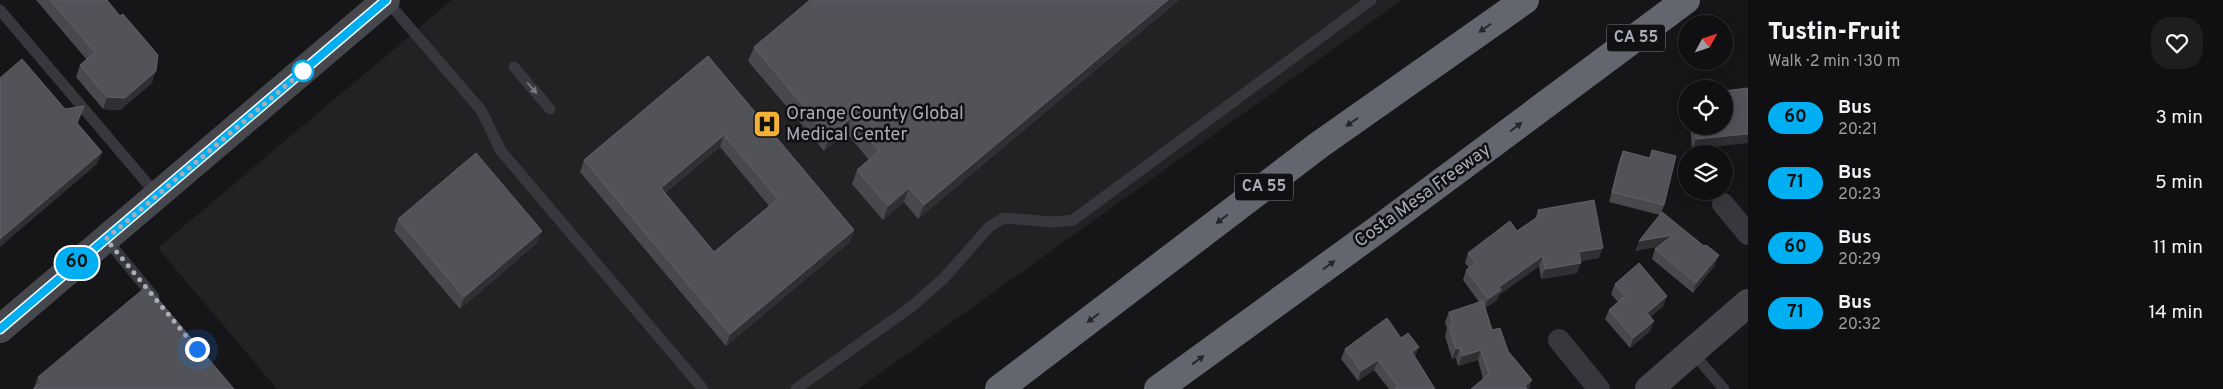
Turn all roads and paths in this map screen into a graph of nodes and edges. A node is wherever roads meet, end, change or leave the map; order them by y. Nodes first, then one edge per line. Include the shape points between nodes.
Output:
1 (386, 0) edge
2 (1371, 0) edge
3 (1524, 0) edge
4 (1686, 0) edge
5 (0, 10) edge
6 (514, 67) dead end
7 (550, 109) dead end
8 (157, 195) junction
9 (1723, 204) dead end
10 (1748, 234) edge
11 (106, 239) junction
12 (159, 303) edge
13 (1748, 303) edge
14 (0, 329) edge
15 (1559, 340) dead end
16 (1692, 352) junction
17 (703, 389) edge
18 (796, 389) edge
19 (999, 389) edge
20 (1158, 389) edge
21 (1599, 389) edge
22 (1649, 389) edge
23 (1724, 389) edge

1 - 8 main road
1 - 17 lane via 481,110 501,151
2 - 18 lane via 1073,220 1053,222 1004,218 990,226 944,278 911,306
3 -> 19 highway, CA 55 via 1319,145
20 -> 4 highway, Costa Mesa Freeway / CA 55
5 - 8 lane
6 -> 7 lane
8 - 11 main road
9 - 10 street
11 - 12 lane
11 - 14 main road
13 - 16 main road
15 - 21 street
16 - 22 main road
16 - 23 lane

